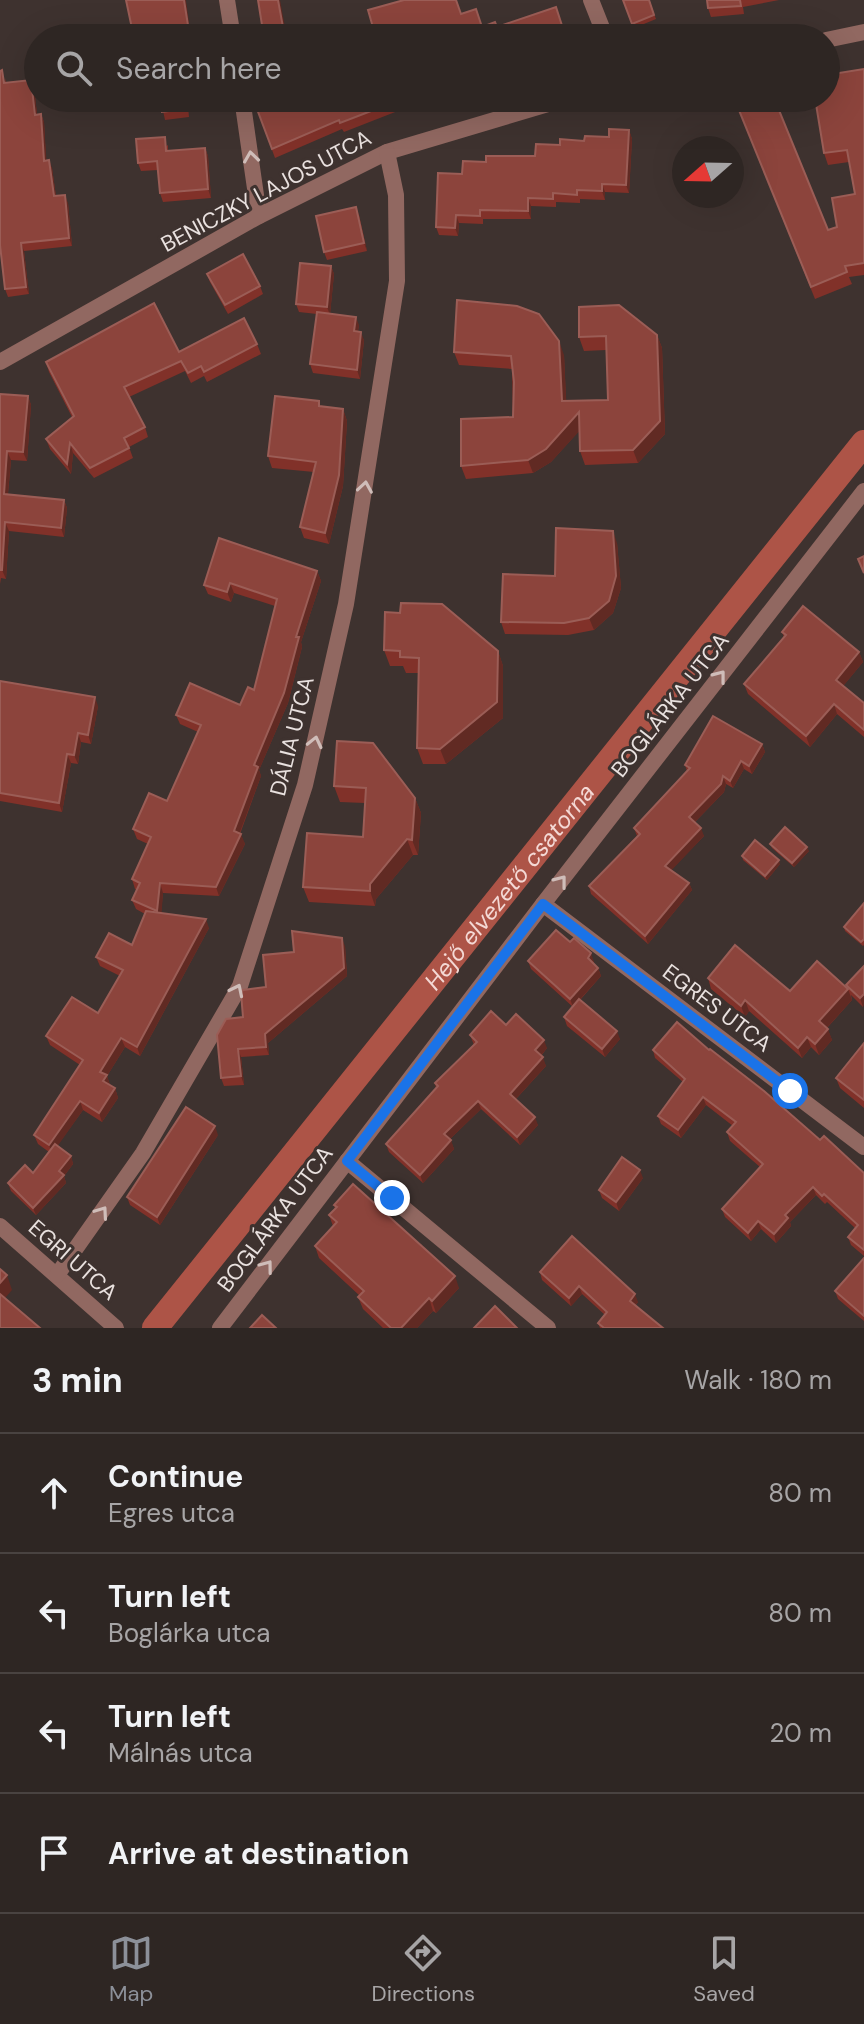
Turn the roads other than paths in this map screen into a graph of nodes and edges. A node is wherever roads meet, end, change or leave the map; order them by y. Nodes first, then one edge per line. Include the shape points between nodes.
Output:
1 (227, 0) edge
2 (591, 0) edge
3 (231, 24) edge
4 (600, 24) edge
5 (864, 32) edge
6 (840, 37) edge
7 (244, 112) edge
8 (514, 112) edge
9 (387, 152) junction
10 (259, 216) junction
11 (0, 362) edge
12 (864, 491) edge
13 (543, 904) junction
14 (864, 1147) edge
15 (347, 1161) junction
16 (0, 1226) edge
17 (57, 1275) junction
18 (115, 1328) edge
19 (220, 1328) edge
20 (548, 1328) edge

1 - 3 street
2 - 4 street
5 - 6 street
10 -> 7 street
8 - 9 street, BENICZKY LAJOS UTCA
9 - 10 street, BENICZKY LAJOS UTCA
17 -> 9 street, DÁLIA UTCA via 143,1153 240,986 305,785 346,604 397,281 396,195
10 - 11 street, BENICZKY LAJOS UTCA
13 -> 12 street, BOGLÁRKA UTCA
13 - 14 street, EGRES UTCA
13 - 15 street, BOGLÁRKA UTCA
19 -> 15 street, BOGLÁRKA UTCA
15 - 20 street
16 - 17 street, EGRI UTCA
17 - 18 street, EGRI UTCA

